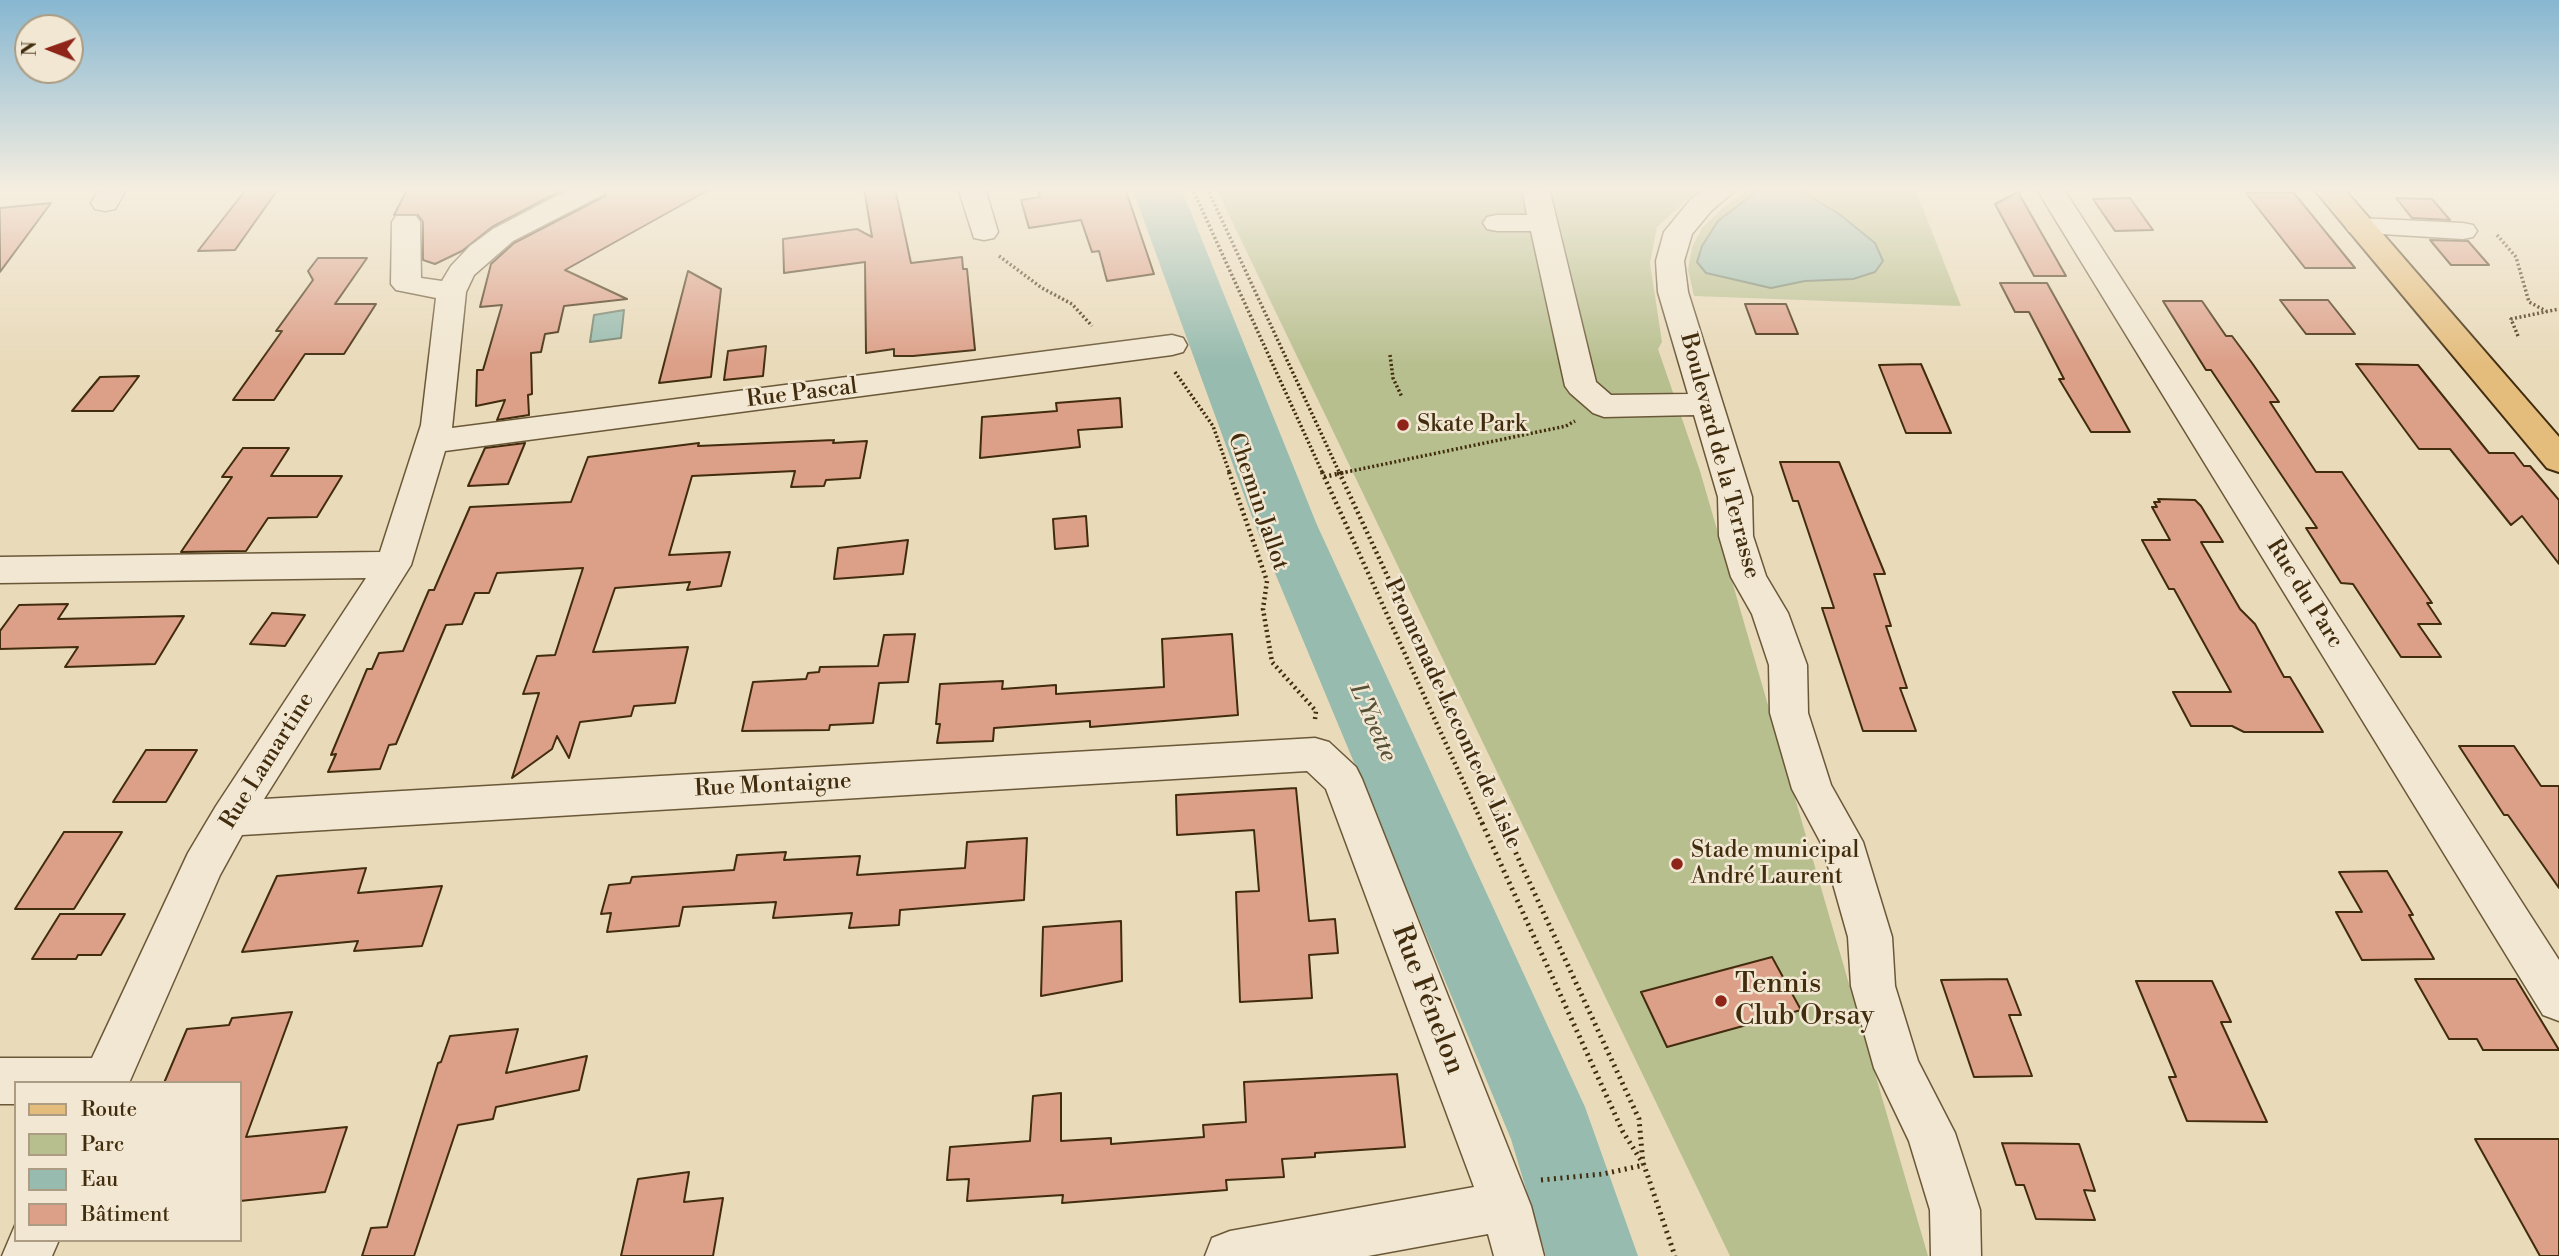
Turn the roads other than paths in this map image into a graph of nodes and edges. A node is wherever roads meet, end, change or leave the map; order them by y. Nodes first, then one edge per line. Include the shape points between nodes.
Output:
1 (406, 247) edge
2 (487, 247) edge
3 (1549, 247) edge
4 (1674, 247) edge
5 (2086, 247) edge
6 (2377, 247) edge
7 (451, 292) junction
8 (1163, 346) road end
9 (1708, 404) junction
10 (432, 442) junction
11 (2559, 460) edge
12 (393, 565) junction
13 (0, 570) edge
14 (1315, 754) joint
15 (230, 818) junction
16 (2559, 1000) edge
17 (105, 1081) edge
18 (1519, 1193) junction
19 (1230, 1256) edge
20 (1519, 1256) edge
21 (1956, 1256) edge

1 - 7 street via 406,284
2 - 7 street via 461,272
3 - 9 street via 1581,386 1604,406
4 - 9 street, Boulevard de la Terrasse via 1670,261 1673,292
5 - 16 street, Rue du Parc
6 - 11 main road
7 - 10 street, Rue Lamartine
8 - 10 street, Rue Pascal
9 - 21 street, Boulevard de la Terrasse via 1735,497 1736,536 1788,665 1789,713 1808,776 1842,842 1870,937 1873,986 1897,1068 1931,1133 1955,1210
10 - 12 street, Rue Lamartine
12 - 13 street
12 - 15 street, Rue Lamartine
14 - 15 street, Rue Montaigne
14 - 18 street, Rue Fénelon via 1342,779
15 - 17 street, Rue Lamartine via 202,866
18 - 19 street
18 - 20 street, Rue Fénelon

